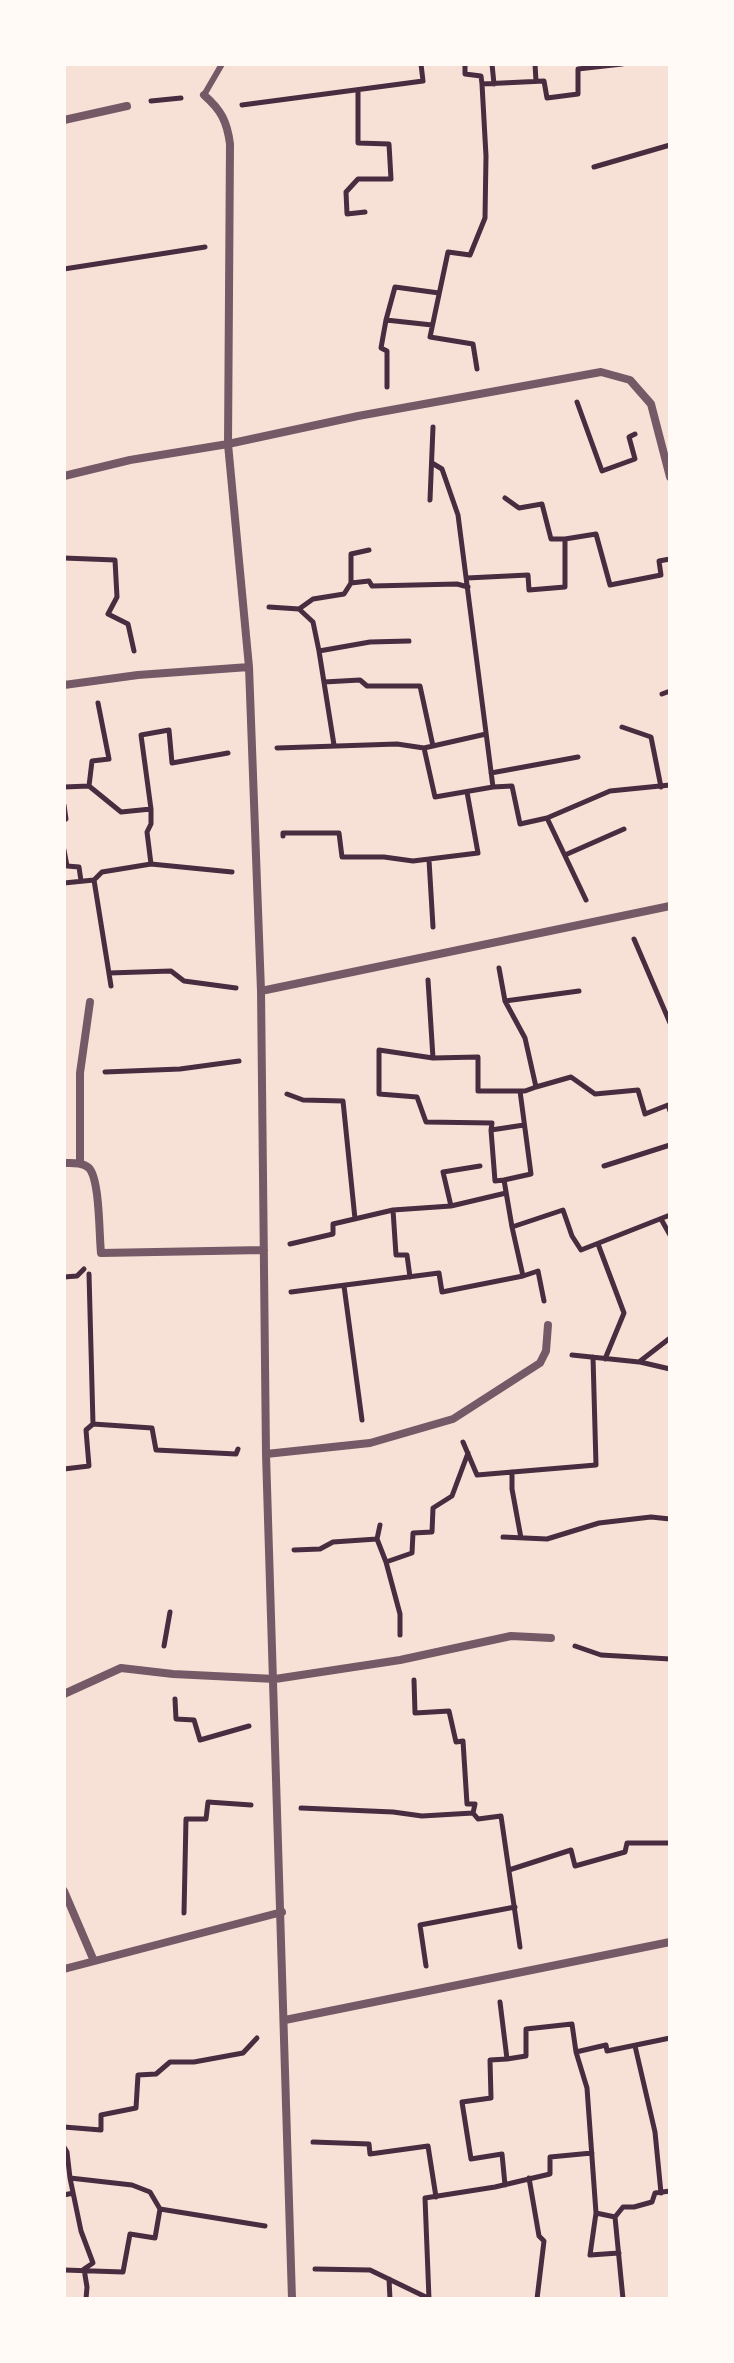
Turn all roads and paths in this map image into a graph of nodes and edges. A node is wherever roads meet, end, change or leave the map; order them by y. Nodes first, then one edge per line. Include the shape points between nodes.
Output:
1 (222, 64) edge
2 (421, 64) edge
3 (465, 64) edge
4 (492, 64) edge
5 (535, 64) edge
6 (622, 64) edge
7 (536, 81) junction
8 (482, 84) junction
9 (494, 84) junction
10 (358, 90) junction
11 (204, 95) junction
12 (127, 106) joint
13 (219, 108) junction
14 (64, 120) edge
15 (670, 145) edge
16 (594, 167) dead end
17 (365, 212) dead end
18 (231, 243) junction
19 (64, 269) edge
20 (439, 293) junction
21 (386, 320) junction
22 (432, 325) junction
23 (570, 378) junction
24 (482, 393) junction
25 (435, 402) junction
26 (386, 411) junction
27 (656, 424) junction
28 (228, 444) junction
29 (432, 463) junction
30 (64, 476) edge
31 (670, 477) edge
32 (505, 498) dead end
33 (430, 500) dead end
34 (565, 539) junction
35 (369, 550) dead end
36 (64, 558) edge
37 (670, 559) edge
38 (467, 578) junction
39 (351, 583) junction
40 (468, 587) junction
41 (242, 605) junction
42 (299, 609) junction
43 (409, 641) dead end
44 (319, 651) junction
45 (249, 667) junction
46 (138, 675) junction
47 (94, 681) junction
48 (324, 682) junction
49 (64, 685) edge
50 (670, 691) edge
51 (662, 694) dead end
52 (622, 727) dead end
53 (486, 734) junction
54 (334, 745) dead end
55 (433, 746) junction
56 (578, 757) dead end
57 (491, 773) junction
58 (670, 785) edge
59 (89, 786) junction
60 (64, 787) edge
61 (493, 787) junction
62 (661, 787) junction
63 (467, 792) junction
64 (64, 805) edge
65 (547, 818) junction
66 (64, 820) edge
67 (624, 829) dead end
68 (282, 847) dead end
69 (64, 850) edge
70 (565, 855) junction
71 (429, 860) junction
72 (151, 864) junction
73 (257, 876) junction
74 (94, 880) junction
75 (81, 881) junction
76 (64, 883) edge
77 (670, 906) edge
78 (629, 915) junction
79 (596, 922) junction
80 (494, 943) junction
81 (423, 957) junction
82 (109, 973) junction
83 (261, 991) junction
84 (579, 991) dead end
85 (113, 997) dead end
86 (505, 1001) junction
87 (90, 1002) dead end
88 (670, 1023) edge
89 (262, 1058) junction
90 (433, 1058) junction
91 (80, 1073) junction
92 (262, 1085) junction
93 (536, 1087) junction
94 (520, 1091) junction
95 (670, 1111) edge
96 (524, 1125) junction
97 (491, 1130) junction
98 (669, 1148) edge
99 (64, 1163) edge
100 (80, 1163) junction
101 (480, 1166) dead end
102 (604, 1166) dead end
103 (504, 1180) junction
104 (506, 1193) junction
105 (451, 1206) junction
106 (393, 1210) junction
107 (670, 1215) edge
108 (355, 1219) junction
109 (661, 1219) junction
110 (512, 1227) junction
111 (670, 1235) edge
112 (598, 1244) junction
113 (264, 1250) junction
114 (89, 1265) dead end
115 (523, 1276) junction
116 (410, 1277) junction
117 (344, 1286) junction
118 (264, 1296) junction
119 (548, 1325) joint
120 (670, 1338) edge
121 (546, 1351) junction
122 (593, 1357) junction
123 (605, 1359) junction
124 (639, 1362) junction
125 (670, 1369) edge
126 (453, 1419) junction
127 (93, 1424) junction
128 (370, 1443) junction
129 (240, 1444) dead end
130 (468, 1453) junction
131 (266, 1454) junction
132 (64, 1469) edge
133 (512, 1472) junction
134 (670, 1519) edge
135 (380, 1525) dead end
136 (503, 1537) dead end
137 (521, 1538) junction
138 (377, 1539) junction
139 (269, 1550) junction
140 (386, 1562) junction
141 (170, 1612) dead end
142 (551, 1638) joint
143 (413, 1657) junction
144 (670, 1659) edge
145 (400, 1660) junction
146 (160, 1671) junction
147 (173, 1674) junction
148 (275, 1679) junction
149 (64, 1694) edge
150 (276, 1718) junction
151 (277, 1807) junction
152 (473, 1813) junction
153 (670, 1843) edge
154 (509, 1870) junction
155 (64, 1891) edge
156 (515, 1907) junction
157 (282, 1912) junction
158 (184, 1938) junction
159 (670, 1942) edge
160 (94, 1961) junction
161 (64, 1969) edge
162 (524, 1971) junction
163 (497, 1977) junction
164 (430, 1990) junction
165 (285, 2020) junction
166 (670, 2038) edge
167 (635, 2046) junction
168 (576, 2052) junction
169 (507, 2059) junction
170 (64, 2127) edge
171 (288, 2141) junction
172 (64, 2147) edge
173 (592, 2153) junction
174 (70, 2178) junction
175 (529, 2178) junction
176 (505, 2185) junction
177 (670, 2191) edge
178 (73, 2193) junction
179 (661, 2193) junction
180 (64, 2195) edge
181 (436, 2197) junction
182 (160, 2209) junction
183 (596, 2213) junction
184 (615, 2217) junction
185 (290, 2228) junction
186 (619, 2253) junction
187 (84, 2269) junction
188 (292, 2269) junction
189 (64, 2270) edge
190 (389, 2279) junction
191 (86, 2299) edge
192 (292, 2299) edge
193 (390, 2299) edge
194 (430, 2299) edge
195 (537, 2299) edge
196 (623, 2299) edge

1 - 11 lane
2 - 10 path via 423,81
3 - 8 path via 465,74 481,76
4 - 9 path
5 - 7 path
6 - 7 path via 578,69 578,94 547,98 544,81
7 - 9 path
8 - 9 path
8 - 20 path via 485,218 470,255 448,252
10 - 13 path
10 - 17 path via 358,143 389,144 391,179 358,179 346,192 347,214
11 - 12 path
11 - 13 street
12 - 14 street
13 - 18 street via 230,144
15 - 16 path
18 - 19 path
18 - 28 street
20 - 21 path via 395,287
20 - 22 path
21 - 22 path
21 - 26 path via 381,348 387,351
22 - 24 path via 430,337 473,344
23 - 24 street
23 - 27 street via 601,372 630,380 651,404
23 - 27 path via 602,471 635,459 629,437
24 - 25 street
25 - 26 street
25 - 29 path
26 - 28 street
27 - 31 street
28 - 30 street
28 - 41 street
29 - 33 path
29 - 38 path via 442,469 458,515
32 - 34 path via 519,508 542,504 551,539
34 - 37 path via 596,534 610,585 661,575 659,561
34 - 38 path via 565,587 529,590 528,575
35 - 39 path via 351,554
36 - 46 path via 115,560 117,597 108,614 128,624
38 - 40 path
39 - 40 path
39 - 42 path via 344,594 313,599
40 - 53 path
41 - 42 path
41 - 45 street
42 - 44 path via 313,622
43 - 44 path
44 - 48 path
45 - 46 street
45 - 73 street
46 - 47 street
47 - 49 street
47 - 59 path via 109,759 92,761
48 - 54 path
48 - 55 path via 420,686
50 - 51 path
52 - 62 path via 651,737
53 - 55 path
53 - 57 path
55 - 63 path via 424,748 435,797
56 - 57 path
57 - 61 path
58 - 62 path
59 - 60 path
59 - 72 path via 121,812 151,809
61 - 63 path
61 - 65 path via 512,786 520,824
62 - 65 path via 610,791
63 - 71 path via 478,853
64 - 66 path
65 - 70 path
67 - 70 path
68 - 71 path via 283,833 339,833 342,857
69 - 75 path via 67,866 79,867
70 - 79 path
71 - 81 path via 434,927 419,929
72 - 73 path
72 - 74 path via 102,872
73 - 83 street
74 - 75 path
74 - 82 path
75 - 76 path
77 - 78 street
78 - 79 street
78 - 88 path via 636,947
79 - 80 street
80 - 81 street
80 - 86 path
81 - 83 street
81 - 90 path
82 - 83 path via 171,971 184,981
82 - 85 path
83 - 89 street
84 - 86 path
86 - 93 path via 525,1038
87 - 91 street
89 - 91 path via 180,1069
89 - 92 street
90 - 94 path via 478,1057 478,1091
90 - 97 path via 379,1050 379,1094 417,1097 426,1122 492,1123
91 - 100 street
92 - 108 path via 303,1100 343,1101
92 - 113 street
93 - 94 path
93 - 95 path via 571,1077 595,1094 638,1090 645,1114 668,1105
94 - 96 path
96 - 97 path
96 - 103 path via 531,1174
97 - 103 path via 495,1181
98 - 102 path
99 - 100 street
100 - 113 street via 91,1170 95,1182 101,1253
101 - 105 path via 443,1172
103 - 104 path
104 - 105 path
104 - 110 path
105 - 106 path
106 - 108 path
106 - 116 path via 396,1255 407,1255
107 - 109 path
108 - 113 path via 333,1224 333,1234
109 - 111 path
109 - 112 path
110 - 112 path via 563,1210 581,1250
110 - 115 path
112 - 123 path via 624,1313
113 - 118 street
114 - 127 path
115 - 116 path via 442,1292 439,1273
115 - 119 path via 538,1271
116 - 117 path
117 - 118 path
117 - 128 path
118 - 131 street
119 - 121 street
120 - 124 path
121 - 122 path
121 - 126 street via 526,1374
122 - 123 path
122 - 133 path via 596,1465
123 - 124 path
124 - 125 path
126 - 128 street
126 - 130 path
127 - 129 path via 152,1428 156,1450 236,1454
127 - 132 path via 86,1430 89,1466
128 - 131 street
130 - 133 path via 477,1475
130 - 140 path via 452,1496 433,1508 432,1532 413,1533 412,1553
131 - 139 street
133 - 137 path
134 - 137 path via 599,1523 547,1539
135 - 138 path
136 - 137 path
138 - 139 path via 333,1542 320,1549
138 - 140 path
139 - 148 street
140 - 145 path via 400,1614
141 - 146 path
142 - 143 street via 511,1636
142 - 144 path via 601,1655
143 - 145 street
143 - 152 path via 415,1713 449,1711 456,1742 463,1741 467,1804 475,1804
145 - 148 street
146 - 147 street
146 - 149 street via 121,1668
147 - 148 street
147 - 150 path via 176,1719 194,1720 200,1740
148 - 150 street
150 - 151 street
151 - 152 path via 422,1816
151 - 157 street
151 - 158 path via 208,1802 206,1819 186,1819
152 - 154 path via 478,1819 501,1816
153 - 154 path via 627,1843 625,1852 575,1866 571,1850
154 - 156 path
155 - 160 street
156 - 162 path
156 - 164 path via 420,1925
157 - 158 street
157 - 165 street
158 - 160 street
159 - 162 street
160 - 161 street
162 - 163 street
163 - 164 street
163 - 169 path
164 - 165 street
165 - 170 path via 243,2053 170,2062 156,2074 138,2075 136,2108 101,2115 101,2130
165 - 171 street
166 - 167 path
167 - 168 path
167 - 179 path via 655,2132
168 - 169 path via 572,2024 526,2029 526,2056
168 - 173 path via 587,2088
169 - 176 path via 490,2060 491,2098 462,2102 471,2159 502,2154
171 - 181 path via 369,2144 370,2154 428,2146
171 - 185 street
172 - 174 path
173 - 175 path via 550,2157 550,2174
173 - 183 path
174 - 178 path
174 - 182 path via 132,2185 150,2192
175 - 176 path
175 - 195 path via 544,2241
176 - 181 path
177 - 179 path
178 - 180 path
178 - 187 path via 93,2263
179 - 184 path via 655,2193 652,2202 623,2207
181 - 194 path via 425,2198
182 - 185 path
182 - 187 path via 155,2238 130,2234 123,2272
183 - 184 path
183 - 186 path via 590,2255
184 - 186 path
185 - 188 street
186 - 196 path
187 - 189 path
187 - 191 path
188 - 190 path via 370,2270
188 - 192 street
190 - 193 path
190 - 194 path

